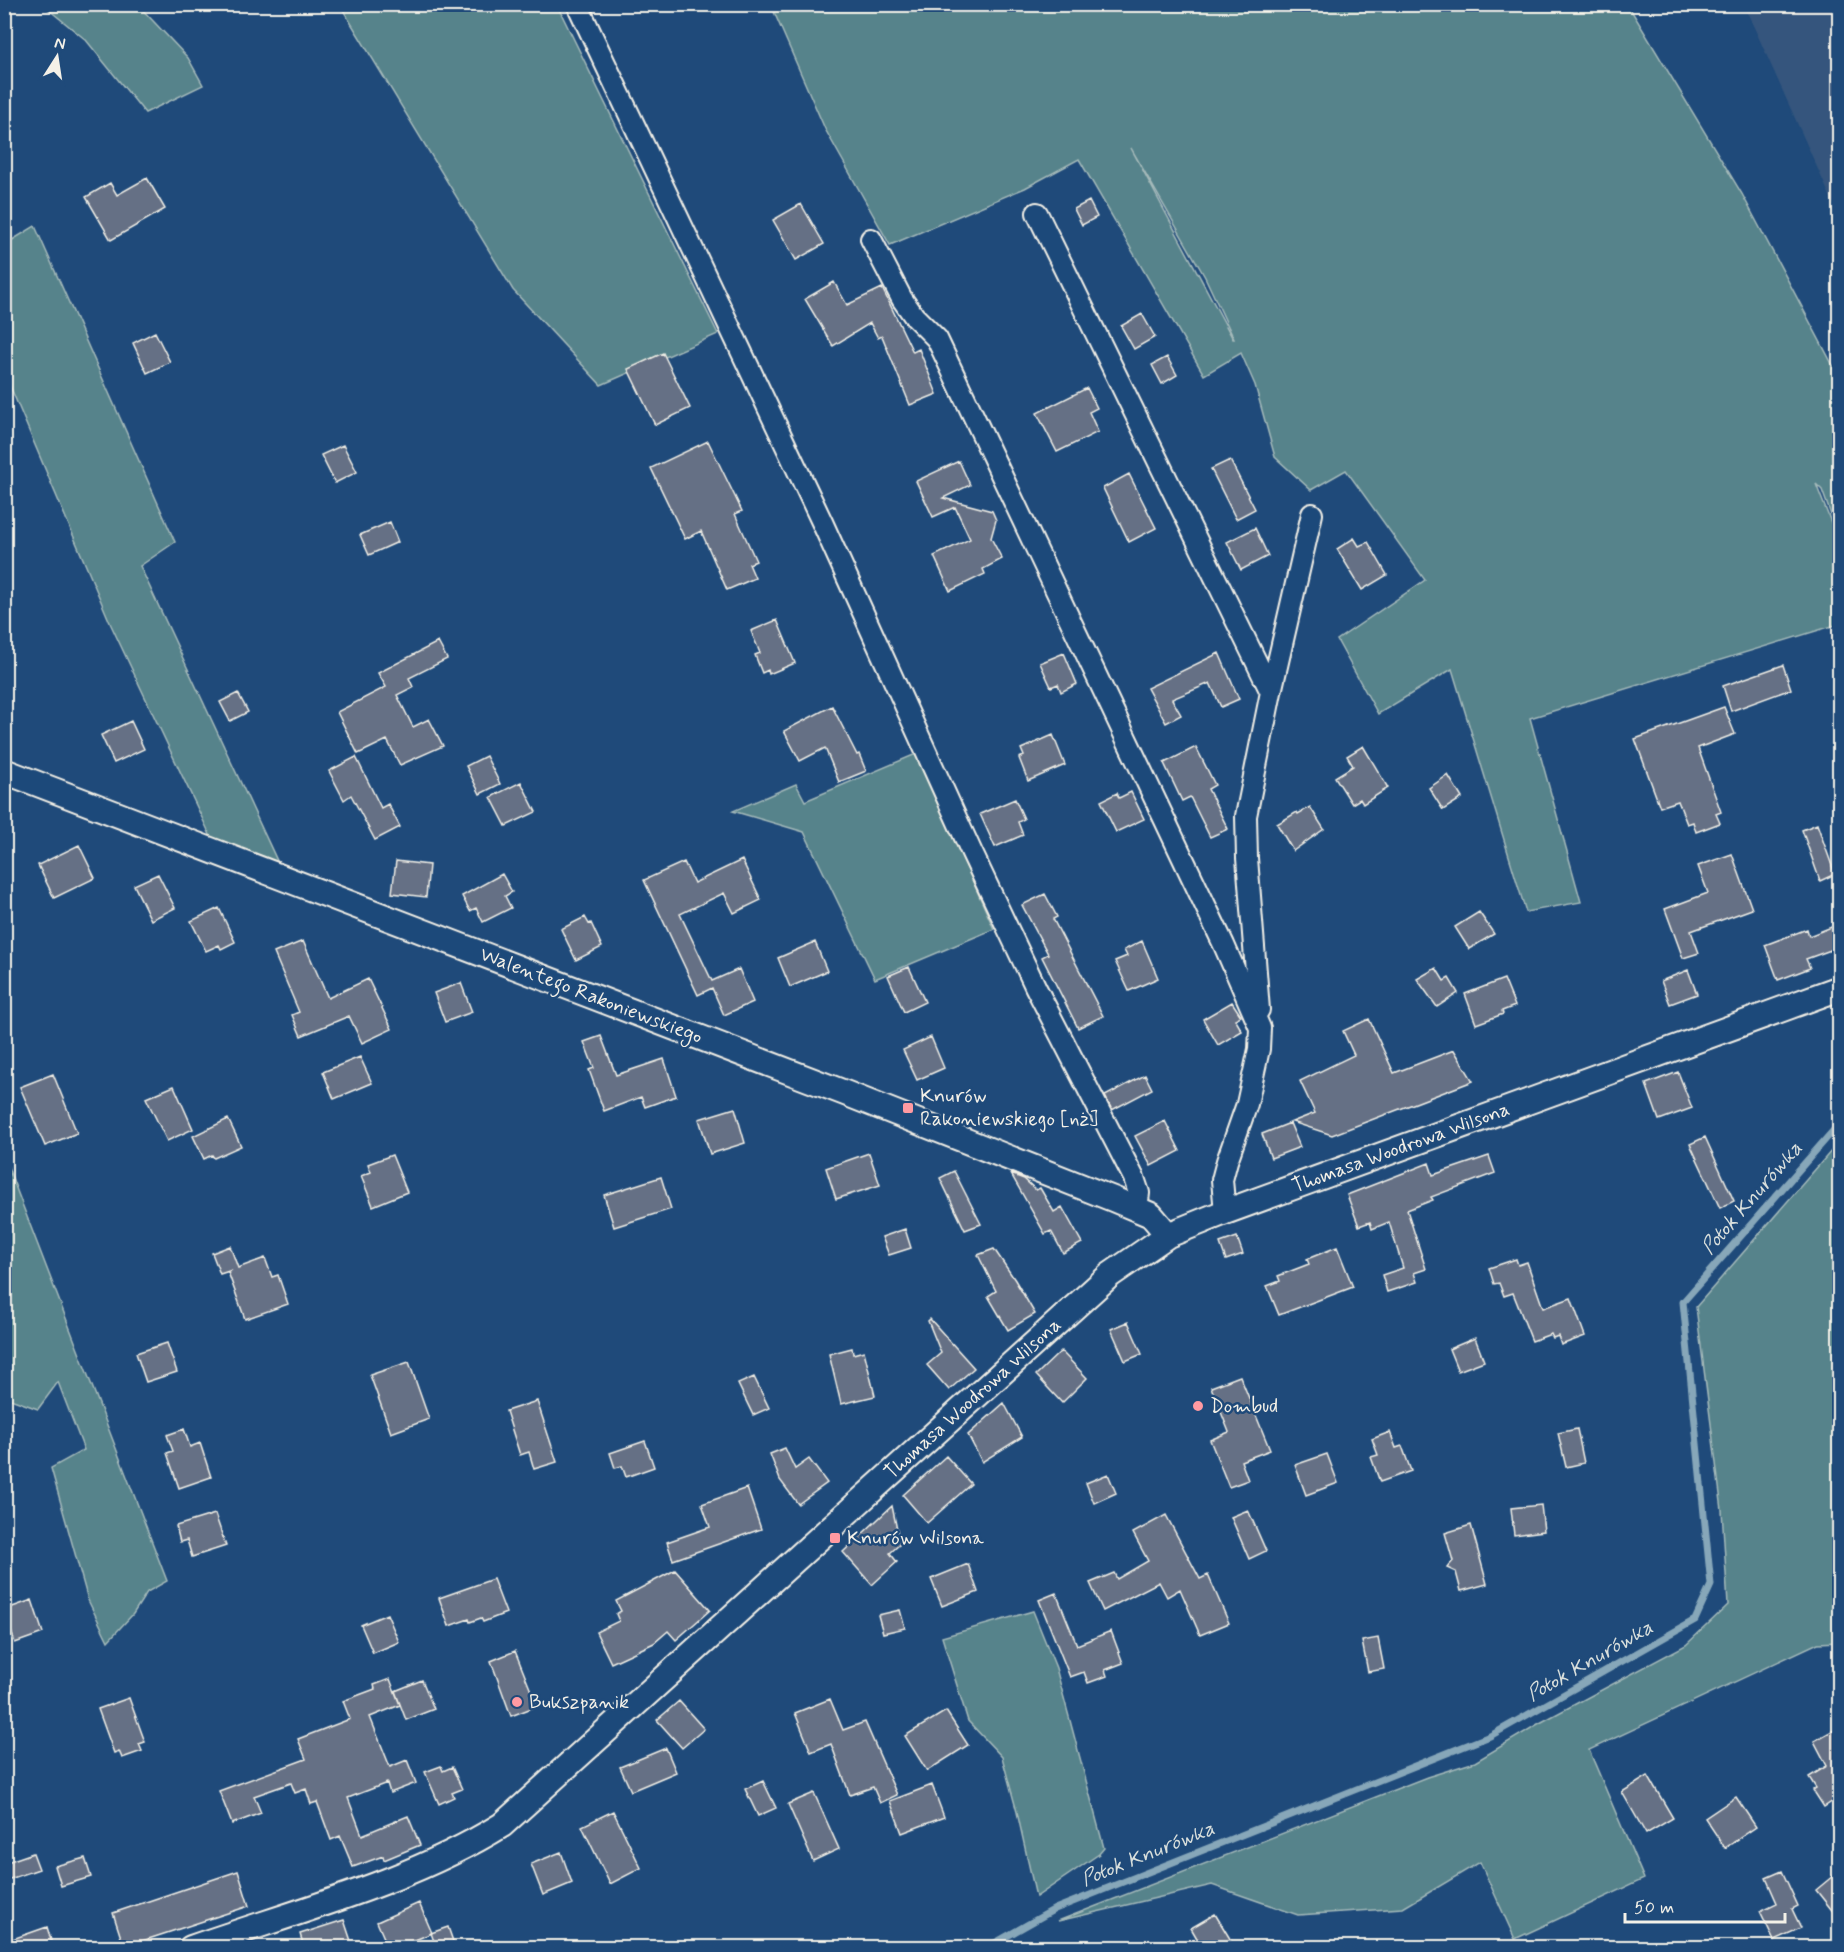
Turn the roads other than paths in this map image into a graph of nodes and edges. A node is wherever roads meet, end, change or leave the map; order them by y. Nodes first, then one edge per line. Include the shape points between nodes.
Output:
1 (577, 4) edge
2 (1037, 213) dead end
3 (871, 239) dead end
4 (1312, 514) dead end
5 (1271, 692) junction
6 (4, 771) edge
7 (1839, 988) edge
8 (1260, 1028) junction
9 (1137, 1209) junction
10 (1225, 1212) junction
11 (1168, 1235) junction
12 (191, 1947) edge

1 - 9 street via 1036,988 1134,1178 1139,1193
2 - 5 street
3 - 8 street via 902,299 937,339
4 - 5 street
5 - 8 street via 1246,816
6 - 9 street, Walentego Rakoniewskiego via 835,1089
7 - 10 street, Thomasa Woodrowa Wilsona
8 - 10 street via 1247,1104 1222,1180
9 - 11 street, Walentego Rakoniewskiego via 1151,1215
10 - 11 street, Thomasa Woodrowa Wilsona
11 - 12 street, Thomasa Woodrowa Wilsona via 1110,1275 502,1825 464,1847 382,1882

